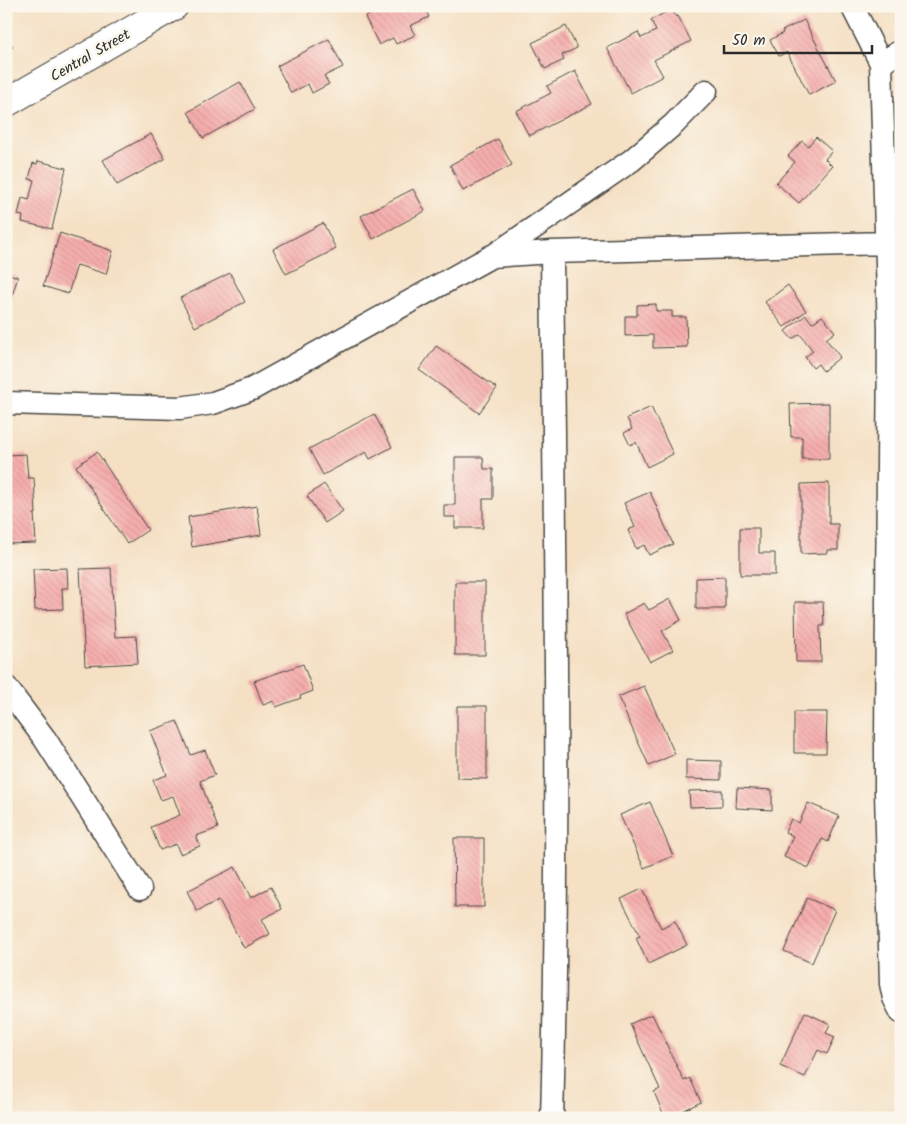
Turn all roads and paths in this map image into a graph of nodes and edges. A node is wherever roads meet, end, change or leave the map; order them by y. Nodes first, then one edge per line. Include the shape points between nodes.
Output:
1 (174, 6) edge
2 (852, 6) edge
3 (901, 52) edge
4 (881, 62) junction
5 (706, 91) dead end
6 (6, 103) edge
7 (886, 242) junction
8 (552, 252) junction
9 (492, 256) junction
10 (889, 331) junction
11 (901, 351) edge
12 (6, 403) edge
13 (6, 687) edge
14 (893, 737) edge
15 (140, 888) dead end
16 (901, 1012) edge
17 (552, 1118) edge

1 - 6 street, Central Street
2 - 4 street
3 - 4 street
4 - 7 street
5 - 9 street via 632,160
7 - 8 street
7 - 10 street
8 - 9 street
8 - 17 street via 555,556
9 - 12 street via 252,389 213,403 180,408
10 - 11 street
10 - 14 street
13 - 15 street via 45,739
14 - 16 street via 886,792 891,984

